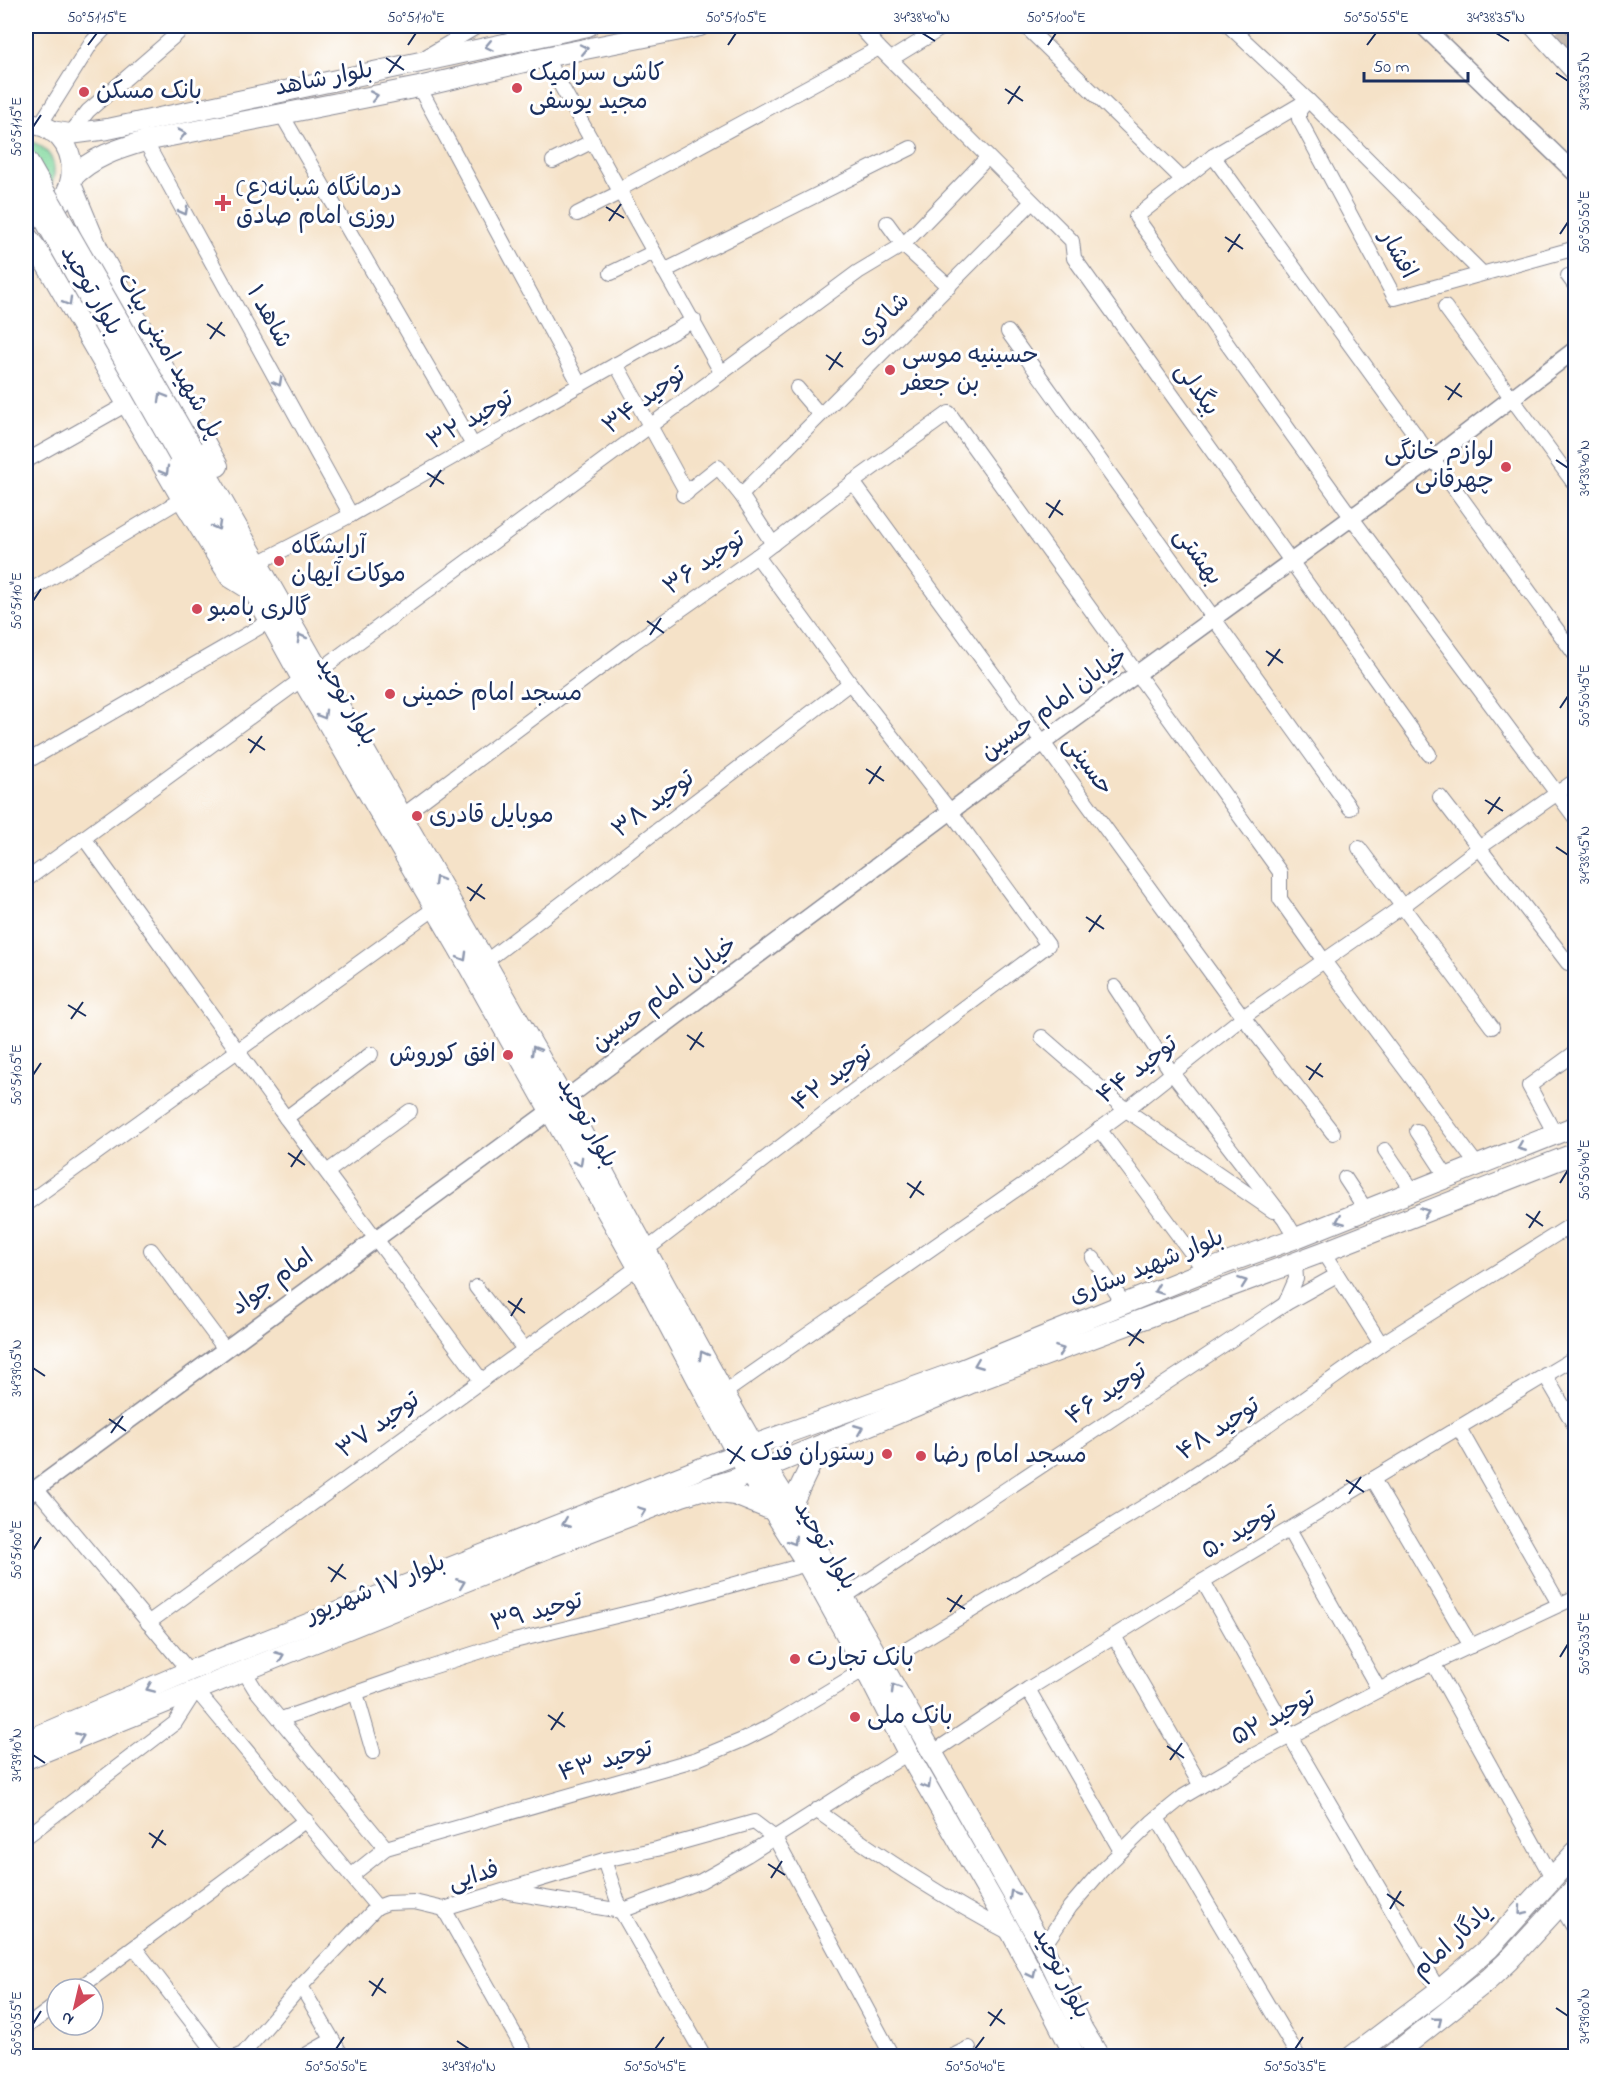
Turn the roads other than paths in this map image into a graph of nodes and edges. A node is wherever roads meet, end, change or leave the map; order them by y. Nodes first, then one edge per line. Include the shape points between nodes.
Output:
1 (107, 26) edge
2 (186, 26) edge
3 (478, 26) edge
4 (588, 26) edge
5 (700, 26) edge
6 (859, 26) edge
7 (945, 26) edge
8 (1025, 26) edge
9 (1229, 26) edge
10 (1423, 26) edge
11 (1534, 26) edge
12 (531, 31) edge
13 (879, 48) junction
14 (545, 57) junction
15 (891, 59) junction
16 (417, 62) junction
17 (1575, 72) edge
18 (419, 87) junction
19 (1308, 100) junction
20 (282, 115) junction
21 (41, 126) edge
22 (104, 129) junction
23 (146, 141) junction
24 (592, 141) junction
25 (911, 148) dead end
26 (115, 151) junction
27 (1213, 156) junction
28 (987, 158) junction
29 (26, 159) edge
30 (553, 161) dead end
31 (1575, 174) edge
32 (1184, 180) junction
33 (71, 181) junction
34 (26, 187) edge
35 (621, 190) junction
36 (1032, 202) junction
37 (577, 214) dead end
38 (26, 220) edge
39 (887, 223) dead end
40 (26, 235) edge
41 (903, 244) junction
42 (1575, 248) edge
43 (99, 249) junction
44 (654, 252) junction
45 (664, 271) junction
46 (611, 273) dead end
47 (1482, 273) junction
48 (52, 274) junction
49 (948, 287) junction
50 (1445, 307) dead end
51 (694, 320) junction
52 (1008, 332) dead end
53 (1575, 349) edge
54 (616, 364) junction
55 (721, 372) junction
56 (580, 385) junction
57 (797, 388) dead end
58 (1511, 397) junction
59 (127, 404) junction
60 (820, 416) junction
61 (649, 426) junction
62 (473, 445) junction
63 (185, 452) junction
64 (1432, 459) junction
65 (26, 461) edge
66 (853, 482) junction
67 (1575, 486) edge
68 (741, 495) junction
69 (182, 499) junction
70 (351, 515) junction
71 (1352, 518) junction
72 (773, 543) junction
73 (757, 556) junction
74 (1291, 561) junction
75 (262, 573) junction
76 (26, 593) edge
77 (1214, 618) junction
78 (270, 621) junction
79 (1575, 656) edge
80 (1137, 674) junction
81 (311, 675) junction
82 (850, 683) junction
83 (1042, 743) junction
84 (1429, 754) dead end
85 (26, 762) edge
86 (1575, 780) edge
87 (1556, 794) junction
88 (1440, 797) dead end
89 (1350, 808) dead end
90 (951, 812) junction
91 (402, 816) junction
92 (1575, 819) edge
93 (84, 838) junction
94 (1359, 848) dead end
95 (1479, 848) junction
96 (26, 880) edge
97 (1403, 906) junction
98 (435, 908) junction
99 (1323, 961) junction
100 (485, 962) junction
101 (1568, 963) dead end
102 (1115, 987) dead end
103 (1244, 1017) junction
104 (1492, 1027) dead end
105 (1042, 1038) dead end
106 (238, 1050) junction
107 (1575, 1052) edge
108 (371, 1054) dead end
109 (1172, 1073) junction
110 (557, 1106) junction
111 (1126, 1110) junction
112 (410, 1111) dead end
113 (286, 1118) junction
114 (1575, 1126) edge
115 (1099, 1129) junction
116 (1417, 1131) dead end
117 (1332, 1133) dead end
118 (1555, 1134) junction
119 (1385, 1150) dead end
120 (1575, 1153) edge
121 (1477, 1165) junction
122 (327, 1172) junction
123 (1447, 1177) junction
124 (1345, 1178) dead end
125 (1413, 1191) junction
126 (26, 1204) edge
127 (1366, 1210) junction
128 (1284, 1218) junction
129 (1575, 1222) edge
130 (376, 1237) junction
131 (1296, 1238) junction
132 (151, 1250) dead end
133 (1323, 1252) junction
134 (642, 1258) junction
135 (1093, 1258) dead end
136 (1295, 1263) junction
137 (1205, 1271) junction
138 (1337, 1275) junction
139 (476, 1287) dead end
140 (1124, 1304) junction
141 (1285, 1304) junction
142 (1381, 1344) junction
143 (225, 1349) junction
144 (524, 1349) junction
145 (1575, 1358) edge
146 (1545, 1375) junction
147 (481, 1380) junction
148 (724, 1393) junction
149 (727, 1416) junction
150 (1459, 1428) junction
151 (1575, 1428) edge
152 (794, 1432) junction
153 (825, 1443) junction
154 (754, 1445) junction
155 (737, 1454) junction
156 (701, 1469) junction
157 (757, 1471) junction
158 (1373, 1479) junction
159 (685, 1489) junction
160 (31, 1492) edge
161 (782, 1508) junction
162 (1289, 1530) junction
163 (807, 1564) junction
164 (1203, 1581) junction
165 (844, 1597) junction
166 (1575, 1597) edge
167 (1559, 1604) junction
168 (148, 1623) junction
169 (1114, 1636) junction
170 (1471, 1646) junction
171 (1433, 1663) junction
172 (873, 1667) junction
173 (189, 1671) junction
174 (244, 1671) junction
175 (1028, 1689) junction
176 (196, 1690) junction
177 (1379, 1690) junction
178 (356, 1693) junction
179 (282, 1719) junction
180 (1290, 1736) junction
181 (26, 1741) edge
182 (373, 1752) dead end
183 (908, 1753) junction
184 (932, 1753) junction
185 (26, 1759) edge
186 (1201, 1786) junction
187 (816, 1810) junction
188 (1157, 1818) junction
189 (306, 1820) junction
190 (26, 1837) edge
191 (775, 1838) junction
192 (386, 1848) junction
193 (1121, 1851) junction
194 (1575, 1852) edge
195 (604, 1860) junction
196 (351, 1875) junction
197 (1552, 1877) junction
198 (1575, 1887) edge
199 (504, 1892) junction
200 (1560, 1905) junction
201 (377, 1907) junction
202 (444, 1909) junction
203 (621, 1911) junction
204 (1575, 1931) edge
205 (1012, 1934) junction
206 (135, 1947) junction
207 (1043, 1947) junction
208 (94, 1977) edge
209 (301, 1986) junction
210 (1439, 1991) junction
211 (45, 2011) edge
212 (27, 2022) edge
213 (332, 2040) junction
214 (969, 2048) dead end
215 (218, 2056) edge
216 (238, 2056) edge
217 (304, 2056) edge
218 (342, 2056) edge
219 (527, 2056) edge
220 (704, 2056) edge
221 (892, 2056) edge
222 (954, 2056) edge
223 (1075, 2056) edge
224 (1099, 2056) edge
225 (1298, 2056) edge
226 (1353, 2056) edge
227 (1392, 2056) edge

1 - 21 street
2 - 21 street via 88,111
3 - 16 street
4 - 12 main road, بلوار شاهد
14 -> 5 main road, بلوار شاهد
6 - 13 street
7 - 15 street
8 - 32 street
9 - 19 street
10 - 31 street
11 - 17 main road
12 -> 16 main road, بلوار شاهد
13 - 15 street
13 - 35 street
14 - 18 main road, بلوار شاهد
14 - 24 street
15 - 28 street
16 - 22 main road, بلوار شاهد
20 -> 18 main road, بلوار شاهد
18 - 56 street
19 - 27 street
19 - 47 street
19 - 47 street, افشار via 1299,111 1299,119 1395,298
23 -> 20 main road, بلوار شاهد
20 - 62 street
21 - 22 main road, بلوار شاهد
21 - 33 main road, بلوار توحید via 66,147
22 - 26 main road via 94,138 95,147 104,152
23 - 26 main road, بلوار شاهد
23 -> 70 street, شاهد ۱
24 - 30 street
24 - 35 street
25 - 45 street
26 - 33 main road, بلوار شاهد via 82,168
27 - 32 street
27 - 64 street
28 - 36 street
28 - 41 street, توحید ۳۴
63 -> 29 main road, پل شهید امینی بیات, bridge
32 - 71 street via 1136,217
33 - 38 main road via 58,206 48,214
33 - 43 main road, بلوار توحید
34 - 63 main road, پل شهید امینی بیات, bridge
35 - 37 street
35 - 44 street
36 - 49 street, شاکری
36 - 74 street, بیگدلی via 1072,241 1074,258
39 - 41 street
40 - 48 main road, بلوار توحید
41 - 49 street
41 - 55 street, توحید ۳۴
42 - 47 street, افشار
43 - 48 main road via 78,246 66,250 52,267
43 - 75 main road, بلوار توحید
44 - 45 street
44 - 46 street
45 - 51 street
48 -> 59 main road, بلوار توحید
49 - 60 street, شاکری
50 - 58 street
51 - 54 street, توحید ۳۲
51 - 55 street
52 - 77 street, بهشتی
53 - 58 street, خیابان امام حسین
54 - 56 street, توحید ۳۲
54 - 61 street
55 - 61 street, توحید ۳۴
56 - 62 street, توحید ۳۲
57 - 60 street
58 - 64 street, خیابان امام حسین
58 - 67 street
59 - 65 street
59 -> 69 main road, بلوار توحید
60 - 68 street, شاکری
61 - 68 street via 685,494 718,467
61 - 81 street, توحید ۳۴
62 - 70 street, توحید ۳۲
63 -> 75 main road, پل شهید امینی بیات
63 - 75 main road, پل شهید امینی بیات
64 - 71 street, خیابان امام حسین
64 - 79 street
66 - 72 street, توحید ۳۶
66 - 80 street, توحید ۳۶ via 949,413
66 - 83 street, حسینی
68 - 72 street
69 - 75 main road, بلوار توحید via 230,577
69 - 76 street
70 - 75 street, توحید ۳۲
71 - 74 street, خیابان امام حسین
71 - 87 street
72 - 73 street, توحید ۳۶
73 - 82 street
73 - 91 street, توحید ۳۶ via 629,646
74 - 77 street, خیابان امام حسین
74 - 84 street, بیگدلی
75 - 78 main road, بلوار توحید
81 -> 75 main road, بلوار توحید
77 - 80 street, خیابان امام حسین
77 - 89 street, بهشتی
78 - 81 main road, بلوار توحید
78 - 85 street
80 - 83 street, خیابان امام حسین
80 - 99 street via 1280,872 1280,899
81 - 91 main road, بلوار توحید
81 - 93 street, توحید ۳۴
81 -> 98 main road, بلوار توحید
82 - 90 street
82 - 100 street, توحید ۳۸
83 - 90 street, خیابان امام حسین
83 - 103 street, حسینی
86 - 87 street, توحید ۴۴
87 - 92 street
87 - 95 street, توحید ۴۴
88 - 95 street
90 - 110 street, خیابان امام حسین
90 - 134 street, توحید ۴۲ via 1048,945
100 -> 91 main road, بلوار توحید
93 - 96 street, توحید ۳۴
93 - 106 street
94 - 97 street
95 - 97 street, توحید ۴۴
95 - 101 street
97 - 99 street, توحید ۴۴
97 - 104 street
98 - 106 street
98 -> 110 main road, بلوار توحید
99 - 103 street, توحید ۴۴
99 - 121 street
110 -> 100 main road, بلوار توحید
102 - 109 street
103 - 109 street, توحید ۴۴
103 - 117 street, حسینی
105 - 111 street
106 - 113 street
106 - 126 street
107 - 118 street via 1529,1086
108 - 113 street
109 - 111 street, توحید ۴۴
109 - 128 street
110 - 130 street, امام جواد
110 - 134 main road, بلوار توحید
111 - 115 street, توحید ۴۴
111 - 128 street
112 - 122 street
113 - 122 street
114 - 118 main road, بلوار شهید ستاری
115 - 137 street
115 - 148 street, توحید ۴۴
116 - 123 street
118 -> 121 main road, بلوار شهید ستاری
119 - 125 street
133 -> 120 main road, بلوار شهید ستاری
121 - 123 main road, بلوار شهید ستاری
122 - 130 street
123 - 125 main road, بلوار شهید ستاری
124 - 127 street
125 - 127 main road, بلوار شهید ستاری
127 -> 131 main road, بلوار شهید ستاری
128 - 131 street
129 - 142 street, توحید ۴۸
130 - 143 street, امام جواد
130 - 147 street
131 - 137 main road, بلوار شهید ستاری
132 - 143 street
133 - 136 main road, بلوار شهید ستاری
133 - 138 street
134 - 144 street, توحید ۳۷
148 -> 134 main road, بلوار توحید
134 - 149 main road, بلوار توحید
135 - 140 street
136 - 141 street via 1296,1279
153 -> 136 main road, بلوار شهید ستاری via 969,1384
137 -> 140 main road, بلوار شهید ستاری
138 - 141 street, توحید ۴۶
138 - 142 street
139 - 144 street
140 -> 152 main road, بلوار شهید ستاری
141 - 165 street, توحید ۴۶
142 - 172 street, توحید ۴۸ via 1168,1492
143 - 160 street, امام جواد
144 - 147 street, توحید ۳۷
145 - 146 street, توحید ۵۰
146 - 150 street, توحید ۵۰
146 - 151 street
147 - 168 street, توحید ۳۷
148 - 149 main road, بلوار توحید
149 - 152 main road via 760,1428
149 - 154 main road, بلوار توحید
149 - 155 main road, بلوار توحید
149 - 156 main road
150 - 158 street, توحید ۵۰
150 - 167 street
152 - 154 main road, بلوار شهید ستاری
153 - 157 main road, بلوار شهید ستاری
153 - 161 main road
154 - 155 main road, بلوار شهید ستاری
154 - 157 main road, بلوار توحید
155 - 156 main road, بلوار ۱۷ شهریور
155 - 157 main road, بلوار توحید
156 - 159 main road, بلوار ۱۷ شهریور
157 - 159 main road, بلوار ۱۷ شهریور
157 - 161 main road, بلوار توحید
158 - 162 street, توحید ۵۰
158 - 170 street
159 - 161 main road via 735,1495
159 -> 173 main road, بلوار ۱۷ شهریور
174 -> 159 main road, بلوار ۱۷ شهریور
160 - 168 street
161 -> 163 main road, بلوار توحید
161 - 165 main road, بلوار توحید
162 - 164 street, توحید ۵۰
162 - 177 street
163 - 172 main road, بلوار توحید
163 - 178 street, توحید ۳۹ via 510,1642
164 - 169 street, توحید ۵۰
164 - 180 street
165 - 172 main road, بلوار توحید
166 - 167 street, توحید ۵۲
167 - 170 street, توحید ۵۲
168 - 173 street
169 - 175 street, توحید ۵۰
169 - 186 street
170 - 171 street, توحید ۵۲
171 - 177 street, توحید ۵۲
171 - 197 street
172 - 183 main road, بلوار توحید
184 -> 172 main road, بلوار توحید
172 - 192 street, توحید ۴۳ via 745,1740 697,1759
173 -> 181 main road, بلوار ۱۷ شهریور
174 - 176 main road, بلوار ۱۷ شهریور
174 - 179 street
175 - 184 street, توحید ۵۰
175 - 193 street
185 -> 176 main road, بلوار ۱۷ شهریور
176 - 189 street
176 - 190 street via 175,1723
177 - 180 street, توحید ۵۲
178 - 179 street, توحید ۳۹
178 - 182 street
179 - 192 street
180 - 186 street, توحید ۵۲
180 - 210 street
183 - 187 street
183 -> 205 main road, بلوار توحید
207 -> 184 main road, بلوار توحید
186 - 188 street, توحید ۵۲
187 - 191 street
187 - 205 street via 874,1853
188 - 193 street, توحید ۵۲
188 - 225 street
189 - 196 street
189 - 206 street
191 - 195 street, فدایی via 754,1822
191 - 203 street via 701,1881
191 - 221 street
192 - 196 street, توحید ۴۳
193 - 207 street, توحید ۵۲ via 1070,1906
194 - 197 main road, یادگار امام
195 - 199 street, فدایی
195 - 203 street
196 - 201 street
197 -> 210 main road, یادگار امام via 1489,1948
198 - 200 main road, یادگار امام
199 - 202 street, فدایی
199 - 203 street
200 - 204 street
227 -> 200 main road, یادگار امام via 1489,1979
201 - 202 street, فدایی via 414,1902
201 - 209 street
202 - 219 street
203 - 220 street
205 -> 223 main road, بلوار توحید
206 - 208 street
206 - 215 street
207 - 224 main road, بلوار توحید
209 - 213 street
209 - 216 street
210 - 226 main road, یادگار امام
211 - 212 street
213 - 217 street
213 - 218 street
214 - 222 street

